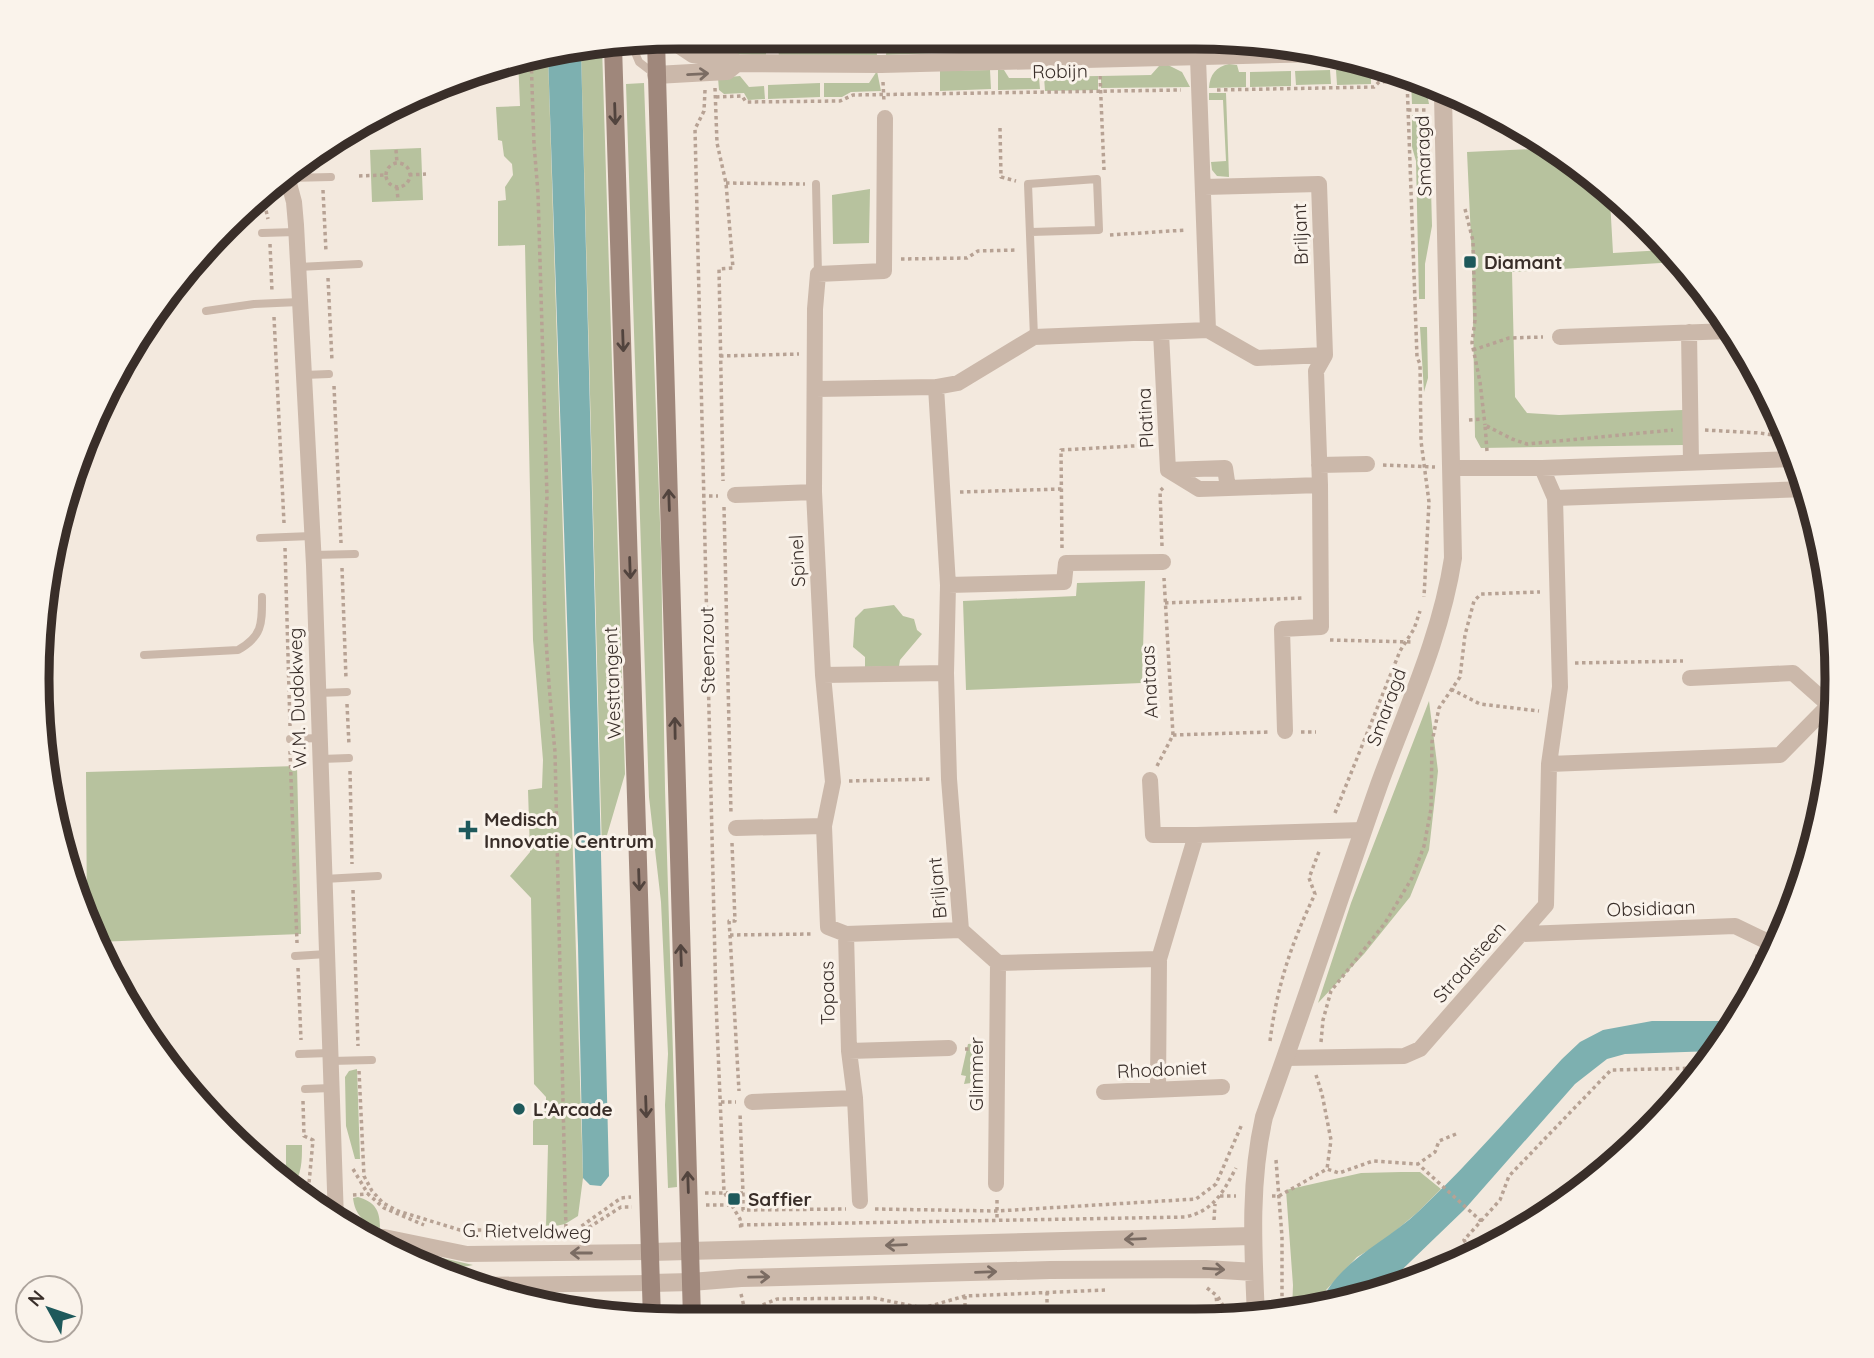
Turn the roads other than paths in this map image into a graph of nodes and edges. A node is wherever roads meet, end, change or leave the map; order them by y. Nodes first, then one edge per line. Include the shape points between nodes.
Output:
1 (686, 49) edge
2 (967, 49) edge
3 (634, 50) edge
4 (656, 50) edge
5 (613, 52) edge
6 (1281, 55) edge
7 (1198, 58) junction
8 (968, 62) junction
9 (737, 64) junction
10 (656, 75) junction
11 (1443, 100) edge
12 (885, 118) road end
13 (298, 177) edge
14 (327, 177) road end
15 (290, 184) edge
16 (816, 184) road end
17 (1204, 187) junction
18 (296, 232) junction
19 (1031, 232) junction
20 (266, 233) road end
21 (359, 264) dead end
22 (298, 267) junction
23 (818, 274) junction
24 (299, 302) junction
25 (206, 311) dead end
26 (1208, 330) junction
27 (1720, 331) edge
28 (1689, 332) junction
29 (1161, 333) junction
30 (1034, 337) junction
31 (1560, 337) road end
32 (1325, 355) junction
33 (329, 374) dead end
34 (304, 375) junction
35 (936, 387) junction
36 (816, 389) junction
37 (1785, 459) edge
38 (1691, 463) junction
39 (1367, 464) road end
40 (1319, 465) junction
41 (1452, 468) junction
42 (1542, 468) junction
43 (1320, 485) junction
44 (1796, 489) edge
45 (814, 492) junction
46 (730, 496) road end
47 (1555, 498) junction
48 (312, 536) junction
49 (260, 538) dead end
50 (355, 554) dead end
51 (313, 555) junction
52 (1163, 562) road end
53 (948, 584) junction
54 (261, 597) dead end
55 (144, 655) dead end
56 (946, 673) junction
57 (824, 675) junction
58 (1690, 678) road end
59 (347, 692) road end
60 (318, 693) junction
61 (1825, 697) edge
62 (1824, 709) edge
63 (1285, 731) road end
64 (320, 738) junction
65 (290, 740) road end
66 (349, 758) road end
67 (321, 759) junction
68 (1549, 764) junction
69 (1150, 780) road end
70 (824, 826) junction
71 (733, 828) road end
72 (1363, 830) junction
73 (1196, 835) junction
74 (378, 876) dead end
75 (324, 879) junction
76 (961, 930) junction
77 (846, 934) junction
78 (1521, 934) junction
79 (1769, 939) edge
80 (327, 954) junction
81 (296, 955) road end
82 (1159, 959) junction
83 (998, 963) junction
84 (949, 1048) road end
85 (849, 1051) junction
86 (300, 1054) road end
87 (330, 1057) junction
88 (1286, 1058) junction
89 (372, 1060) dead end
90 (1222, 1087) dead end
91 (331, 1088) junction
92 (304, 1089) road end
93 (1158, 1090) junction
94 (1104, 1092) dead end
95 (855, 1098) junction
96 (752, 1102) dead end
97 (996, 1184) dead end
98 (861, 1206) road end
99 (336, 1207) edge
100 (1252, 1236) junction
101 (388, 1238) edge
102 (691, 1251) junction
103 (650, 1252) junction
104 (1254, 1272) junction
105 (691, 1282) junction
106 (651, 1283) junction
107 (505, 1285) edge
108 (1256, 1306) edge
109 (652, 1308) edge
110 (692, 1309) edge

1 - 9 street, Robijn
2 - 8 street
3 - 10 lane via 639,62
4 - 10 main road
5 -> 103 main road, Westtangent
6 - 7 street, Robijn
7 - 8 street, Robijn
7 - 17 street
8 - 9 street, Robijn
10 -> 9 street, Robijn via 705,74
102 -> 10 main road
11 - 41 street, Smaragd
12 - 23 street via 884,271
13 - 14 lane
15 - 18 street, W.M. Dudokweg
16 - 23 lane
17 - 26 street
17 - 32 street, Briljant via 1319,184
18 - 20 lane
18 - 22 street, W.M. Dudokweg
19 - 19 lane via 1028,184 1097,179 1099,230
19 - 30 lane
21 - 22 lane
22 - 24 street, W.M. Dudokweg
23 - 36 street, Spinel
24 - 25 lane
24 - 34 street, W.M. Dudokweg
26 - 29 street
26 - 32 street via 1257,358
27 - 28 street
28 - 31 street
28 - 38 street
29 - 30 street
29 - 43 street, Platina via 1172,472 1199,489
30 - 35 street via 958,383
32 - 40 street, Briljant via 1316,371
33 - 34 lane
34 - 48 street, W.M. Dudokweg
35 - 36 street
35 - 53 street, Briljant
36 - 45 street, Spinel
37 - 38 street
38 - 42 street
39 - 40 street
40 - 43 street, Briljant
41 - 42 street
41 - 72 street, Smaragd via 1453,558 1448,593
42 - 47 street, Straalsteen
43 - 63 street, Briljant via 1321,627 1282,629
44 - 47 street
45 - 46 street
45 - 57 street, Spinel
47 - 68 street, Straalsteen via 1560,687
48 - 49 lane
48 - 51 street, W.M. Dudokweg
50 - 51 lane
51 - 60 street, W.M. Dudokweg
52 - 53 street via 1066,563 1064,582
53 - 56 street, Briljant
54 - 55 lane via 258,634 238,650
56 - 57 street
56 - 76 street, Briljant
57 - 70 street, Spinel via 833,782
58 - 61 street via 1793,673
59 - 60 lane
60 - 64 street, W.M. Dudokweg
62 - 68 street via 1780,755
64 - 65 lane
64 - 67 street, W.M. Dudokweg
66 - 67 lane
67 - 75 street, W.M. Dudokweg
68 - 78 street, Straalsteen via 1546,905
69 - 73 street via 1153,835
70 - 71 street
70 - 77 street, Spinel via 828,927
72 - 73 street
72 - 88 street, Smaragd
73 - 82 street
74 - 75 lane
75 - 80 street, W.M. Dudokweg
76 - 77 street
76 - 83 street, Briljant
77 - 85 street, Topaas
78 - 79 street, Obsidiaan via 1735,926
78 - 88 street, Straalsteen via 1420,1049 1404,1056
80 - 81 lane
80 - 87 street, W.M. Dudokweg
82 - 83 street
82 - 93 street
83 - 97 street, Glimmer
84 - 85 street, Topaas
85 - 95 street, Topaas
86 - 87 lane
87 - 89 lane
87 - 91 street, W.M. Dudokweg
88 - 100 street, Smaragd via 1257,1147
90 - 93 street, Rhodoniet
91 - 92 lane
91 - 99 street, W.M. Dudokweg
93 - 94 street, Rhodoniet
95 - 96 street
95 - 98 street, Topaas
100 -> 102 street
100 - 104 street, Smaragd
103 -> 101 street, G. Rietveldweg via 467,1254
102 - 103 street
102 - 105 main road
103 - 106 main road, Westtangent
105 -> 104 street via 1050,1269
104 - 108 street, Smaragd
105 - 106 street
105 - 110 main road
106 - 107 street
106 - 109 main road, Westtangent

